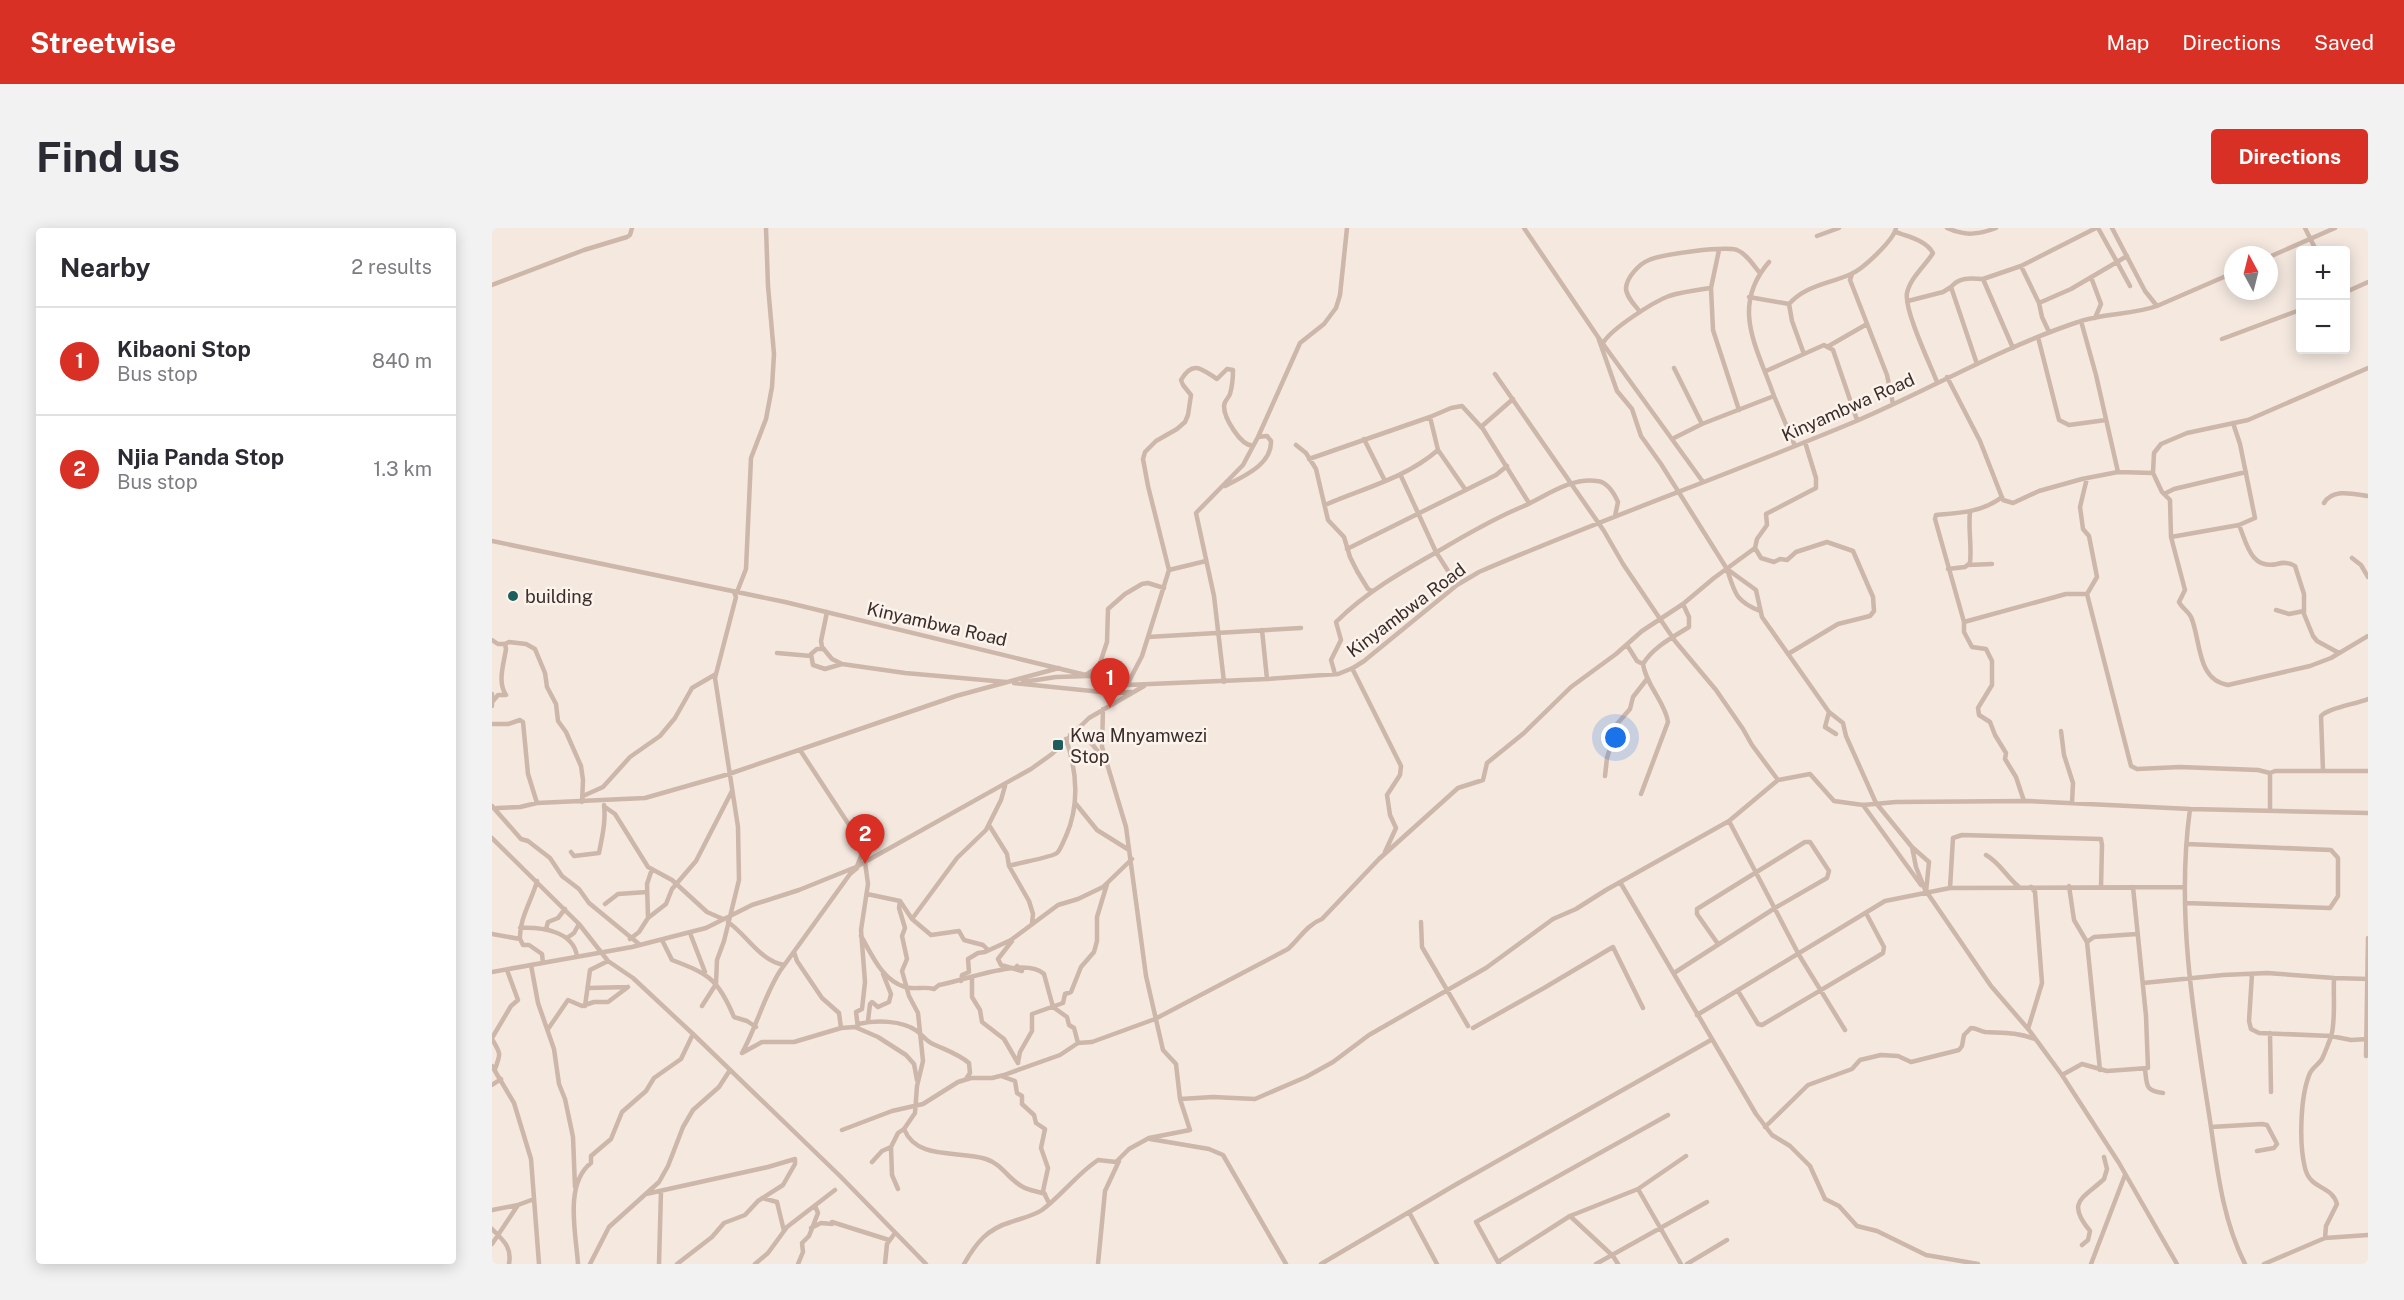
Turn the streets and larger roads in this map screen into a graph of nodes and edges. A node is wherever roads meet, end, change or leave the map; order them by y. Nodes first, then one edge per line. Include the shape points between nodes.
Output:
1 (632, 228) edge
2 (766, 228) edge
3 (1347, 228) edge
4 (1524, 228) edge
5 (1839, 228) edge
6 (1947, 228) edge
7 (1996, 228) edge
8 (2097, 228) edge
9 (2112, 228) edge
10 (2305, 228) edge
11 (2335, 228) edge
12 (1896, 230) edge
13 (1817, 236) dead end
14 (2310, 239) junction
15 (2314, 246) edge
16 (1719, 250) junction
17 (2278, 253) edge
18 (2127, 256) junction
19 (1769, 262) dead end
20 (2117, 262) junction
21 (2021, 266) junction
22 (1760, 273) junction
23 (1852, 274) junction
24 (2091, 277) junction
25 (2224, 277) edge
26 (1983, 279) junction
27 (2368, 282) edge
28 (492, 285) edge
29 (2130, 286) dead end
30 (1951, 287) junction
31 (1711, 288) junction
32 (2350, 290) edge
33 (1749, 297) junction
34 (1908, 301) junction
35 (2039, 303) junction
36 (1789, 304) junction
37 (2157, 306) junction
38 (1640, 312) junction
39 (2296, 312) edge
40 (2095, 318) junction
41 (2080, 321) junction
42 (1867, 324) junction
43 (2049, 332) junction
44 (1598, 337) junction
45 (2038, 337) junction
46 (2222, 339) dead end
47 (1603, 343) junction
48 (1827, 347) junction
49 (2013, 348) junction
50 (1804, 354) junction
51 (1977, 364) junction
52 (1674, 368) dead end
53 (2368, 368) edge
54 (1766, 371) junction
55 (1495, 374) dead end
56 (1947, 377) junction
57 (1937, 382) junction
58 (1774, 396) junction
59 (1514, 399) junction
60 (1893, 404) junction
61 (1739, 410) junction
62 (1430, 417) junction
63 (1857, 420) junction
64 (2106, 420) junction
65 (2233, 423) junction
66 (1702, 424) junction
67 (1481, 427) junction
68 (1258, 437) junction
69 (1364, 439) junction
70 (1672, 439) junction
71 (1805, 442) junction
72 (1296, 445) dead end
73 (1253, 446) junction
74 (1795, 446) junction
75 (1438, 450) junction
76 (1309, 459) junction
77 (1507, 466) junction
78 (2118, 472) junction
79 (2246, 472) junction
80 (2153, 473) junction
81 (1401, 476) junction
82 (2087, 478) junction
83 (1384, 479) dead end
84 (1704, 483) junction
85 (1571, 484) junction
86 (1222, 487) junction
87 (1465, 489) junction
88 (1679, 492) junction
89 (2164, 494) junction
90 (2368, 496) edge
91 (2002, 497) junction
92 (1529, 503) junction
93 (2324, 503) dead end
94 (1325, 505) junction
95 (1970, 512) junction
96 (1416, 513) junction
97 (1615, 517) junction
98 (1598, 524) junction
99 (2239, 525) junction
100 (2171, 537) junction
101 (492, 541) edge
102 (1755, 548) junction
103 (1347, 549) junction
104 (1436, 552) junction
105 (2352, 558) dead end
106 (1206, 561) junction
107 (1992, 564) dead end
108 (1968, 565) junction
109 (1948, 568) junction
110 (1728, 569) junction
111 (1168, 570) junction
112 (2368, 577) edge
113 (1457, 585) junction
114 (1164, 588) junction
115 (1372, 591) junction
116 (735, 592) junction
117 (2087, 594) junction
118 (1683, 604) junction
119 (2276, 610) dead end
120 (1760, 611) junction
121 (2304, 611) junction
122 (827, 612) junction
123 (1660, 619) junction
124 (1964, 622) junction
125 (1301, 628) dead end
126 (1262, 630) junction
127 (1220, 633) junction
128 (2368, 636) edge
129 (1148, 637) junction
130 (1673, 638) junction
131 (492, 640) edge
132 (505, 644) junction
133 (1627, 645) junction
134 (825, 650) junction
135 (777, 653) dead end
136 (2339, 653) junction
137 (1788, 654) junction
138 (811, 656) junction
139 (842, 664) junction
140 (1643, 664) junction
141 (1061, 668) junction
142 (1352, 668) junction
143 (716, 674) junction
144 (1335, 674) junction
145 (1090, 675) junction
146 (1647, 679) junction
147 (1267, 680) junction
148 (1011, 682) junction
149 (1224, 682) junction
150 (1127, 685) junction
151 (1146, 685) junction
152 (1134, 692) junction
153 (492, 694) edge
154 (2368, 699) edge
155 (493, 704) edge
156 (1103, 709) junction
157 (1829, 712) junction
158 (492, 724) edge
159 (2061, 731) dead end
160 (1836, 734) dead end
161 (1068, 737) junction
162 (800, 750) junction
163 (1105, 761) junction
164 (2323, 771) junction
165 (2368, 771) edge
166 (2270, 773) junction
167 (729, 774) junction
168 (1605, 776) dead end
169 (1778, 780) junction
170 (1005, 786) junction
171 (732, 791) junction
172 (1641, 794) dead end
173 (582, 799) junction
174 (2024, 801) junction
175 (1876, 802) junction
176 (537, 803) junction
177 (2072, 803) junction
178 (604, 804) junction
179 (1076, 804) junction
180 (1863, 805) junction
181 (495, 807) edge
182 (2190, 809) junction
183 (2270, 811) junction
184 (2368, 813) edge
185 (1729, 821) junction
186 (989, 825) junction
187 (1396, 828) junction
188 (1411, 832) junction
189 (492, 838) edge
190 (2187, 844) junction
191 (1912, 847) junction
192 (1129, 849) junction
193 (571, 852) dead end
194 (1986, 855) dead end
195 (1382, 857) junction
196 (1132, 859) junction
197 (861, 865) junction
198 (1009, 866) junction
199 (652, 869) junction
200 (1755, 871) junction
201 (537, 881) junction
202 (1620, 882) junction
203 (677, 884) junction
204 (1107, 884) junction
205 (2018, 886) junction
206 (2027, 886) junction
207 (2069, 886) junction
208 (2101, 887) junction
209 (2133, 887) junction
210 (2185, 887) junction
211 (1950, 888) junction
212 (647, 892) junction
213 (1926, 892) junction
214 (867, 894) junction
215 (900, 901) junction
216 (2185, 903) junction
217 (605, 904) dead end
218 (1775, 908) junction
219 (565, 909) junction
220 (1866, 913) junction
221 (648, 918) junction
222 (912, 919) junction
223 (727, 920) junction
224 (1421, 922) dead end
225 (1032, 923) junction
226 (579, 924) junction
227 (520, 928) junction
228 (546, 929) junction
229 (690, 933) junction
230 (492, 934) edge
231 (2137, 934) junction
232 (861, 936) junction
233 (1016, 937) junction
234 (567, 938) junction
235 (2368, 938) edge
236 (520, 939) junction
237 (630, 939) junction
238 (662, 940) junction
239 (2087, 942) junction
240 (2368, 942) edge
241 (1718, 944) junction
242 (640, 945) junction
243 (988, 950) junction
244 (602, 952) junction
245 (794, 952) junction
246 (1799, 955) junction
247 (577, 956) junction
248 (608, 961) junction
249 (543, 963) junction
250 (531, 965) junction
251 (784, 965) junction
252 (1015, 967) junction
253 (507, 970) junction
254 (882, 971) junction
255 (492, 972) edge
256 (1674, 973) junction
257 (2252, 974) junction
258 (707, 975) junction
259 (972, 978) junction
260 (2334, 978) junction
261 (2190, 979) junction
262 (2368, 979) edge
263 (961, 981) junction
264 (2143, 983) junction
265 (716, 984) junction
266 (588, 988) junction
267 (907, 988) junction
268 (1447, 990) junction
269 (1821, 990) junction
270 (1738, 991) junction
271 (585, 1006) junction
272 (702, 1006) dead end
273 (1053, 1007) junction
274 (1643, 1008) dead end
275 (1697, 1015) junction
276 (1155, 1019) junction
277 (868, 1021) junction
278 (858, 1026) junction
279 (756, 1027) junction
280 (841, 1028) junction
281 (548, 1029) junction
282 (2028, 1029) junction
283 (1845, 1030) dead end
284 (693, 1034) junction
285 (2270, 1034) junction
286 (922, 1036) junction
287 (2331, 1036) junction
288 (492, 1039) edge
289 (2036, 1039) junction
290 (1711, 1040) junction
291 (2367, 1040) edge
292 (1078, 1042) junction
293 (2366, 1056) dead end
294 (1018, 1062) junction
295 (494, 1068) edge
296 (1021, 1068) junction
297 (2145, 1069) junction
298 (730, 1070) junction
299 (2100, 1070) junction
300 (2062, 1075) junction
301 (1001, 1076) junction
302 (501, 1079) junction
303 (964, 1080) junction
304 (918, 1083) junction
305 (492, 1085) edge
306 (2271, 1092) dead end
307 (2163, 1093) dead end
308 (1180, 1099) junction
309 (915, 1107) junction
310 (1668, 1115) dead end
311 (1766, 1127) junction
312 (2211, 1127) junction
313 (904, 1128) junction
314 (842, 1130) dead end
315 (1149, 1138) junction
316 (891, 1147) junction
317 (2256, 1151) dead end
318 (1686, 1156) dead end
319 (2104, 1156) dead end
320 (1119, 1161) junction
321 (872, 1162) dead end
322 (2125, 1175) junction
323 (1638, 1188) junction
324 (898, 1189) dead end
325 (662, 1191) junction
326 (835, 1191) dead end
327 (576, 1194) junction
328 (645, 1194) junction
329 (1044, 1194) junction
330 (762, 1198) junction
331 (534, 1199) junction
332 (1707, 1202) dead end
333 (1049, 1203) junction
334 (518, 1205) junction
335 (815, 1206) junction
336 (492, 1210) edge
337 (1409, 1212) junction
338 (1570, 1216) junction
339 (811, 1228) junction
340 (1661, 1228) junction
341 (492, 1230) edge
342 (784, 1231) junction
343 (895, 1233) junction
344 (2368, 1234) edge
345 (498, 1236) junction
346 (2325, 1238) junction
347 (889, 1240) junction
348 (1727, 1240) dead end
349 (492, 1244) edge
350 (2082, 1245) dead end
351 (1613, 1256) junction
352 (1499, 1263) edge
353 (509, 1264) edge
354 (539, 1264) edge
355 (578, 1264) edge
356 (590, 1264) edge
357 (659, 1264) edge
358 (677, 1264) edge
359 (756, 1264) edge
360 (798, 1264) edge
361 (885, 1264) edge
362 (926, 1264) edge
363 (964, 1264) edge
364 (1098, 1264) edge
365 (1286, 1264) edge
366 (1321, 1264) edge
367 (1437, 1264) edge
368 (1596, 1264) edge
369 (1618, 1264) edge
370 (1681, 1264) edge
371 (1687, 1264) edge
372 (1978, 1264) edge
373 (2091, 1264) edge
374 (2177, 1264) edge
375 (2245, 1264) edge
376 (2264, 1264) edge

1 - 28 street via 627,237
2 - 116 street via 774,354 772,387 766,419 751,458 746,569
3 - 68 street via 1336,308 1324,324 1299,343
4 - 44 street
5 - 13 street
6 - 7 street via 1966,235
8 - 20 street
8 - 21 street
9 - 18 street
10 - 14 street
11 - 14 street
12 - 23 street
12 - 34 street via 1930,248 1932,253 1914,277 1907,292
14 - 15 street
14 - 17 street
16 - 22 street via 1741,252
16 - 31 street
16 - 38 street via 1649,260 1638,267 1626,289
18 - 20 street
18 - 37 street
19 - 22 street
20 - 24 street
20 - 29 street
21 - 26 street
21 - 35 street
22 - 33 street
23 - 36 street via 1806,290
23 - 42 street via 1850,280
24 - 35 street
24 - 40 street via 2101,304
25 - 37 street, Kinyambwa Road
26 - 30 street via 1967,278
26 - 49 street
27 - 32 street
30 - 34 street
30 - 51 street
31 - 38 street via 1669,296
31 - 61 street via 1713,330
33 - 36 street
33 - 54 street via 1748,318
34 - 57 street
35 - 43 street
36 - 50 street
37 - 40 street, Kinyambwa Road
38 - 47 street via 1607,335
39 - 46 street
40 - 41 street, Kinyambwa Road
41 - 43 street, Kinyambwa Road
41 - 64 street
42 - 48 street
42 - 60 street via 1887,375
43 - 45 street, Kinyambwa Road
44 - 47 street
44 - 88 street via 1617,391 1632,409 1641,436
45 - 49 street, Kinyambwa Road
45 - 64 street via 2059,420 2069,425
47 - 70 street
48 - 50 street
48 - 63 street via 1833,350
49 - 51 street, Kinyambwa Road
50 - 54 street
51 - 56 street, Kinyambwa Road
52 - 66 street
53 - 65 street
54 - 58 street
55 - 59 street
56 - 57 street, Kinyambwa Road
56 - 91 street via 1980,441
57 - 60 street, Kinyambwa Road
58 - 61 street
58 - 74 street
59 - 67 street
59 - 85 street
60 - 63 street, Kinyambwa Road
61 - 66 street
62 - 67 street via 1462,406
62 - 69 street
62 - 75 street
63 - 71 street, Kinyambwa Road
64 - 78 street
65 - 79 street
65 - 80 street via 2187,433 2161,444 2154,453
66 - 70 street
67 - 77 street
68 - 73 street
68 - 86 street via 1267,436 1271,441 1266,457 1252,472
69 - 76 street
69 - 83 street
70 - 84 street
71 - 74 street, Kinyambwa Road
71 - 102 street via 1816,488 1766,514 1767,525
72 - 76 street
73 - 86 street via 1243,465
73 - 111 street via 1240,440 1225,416 1233,370 1227,369 1217,379 1207,370 1189,369 1181,380 1191,395 1187,419 1148,448 1143,459
74 - 84 street, Kinyambwa Road
75 - 81 street
75 - 87 street
76 - 94 street via 1316,469
77 - 87 street
77 - 92 street
78 - 80 street
78 - 82 street
79 - 89 street
79 - 99 street via 2256,515
80 - 89 street
81 - 94 street
81 - 96 street
82 - 91 street via 2039,491 2013,503
82 - 117 street via 2080,507 2097,577
84 - 88 street, Kinyambwa Road
85 - 92 street
85 - 97 street via 1603,482 1618,502
85 - 98 street
86 - 106 street via 1196,513
87 - 96 street
88 - 97 street, Kinyambwa Road
88 - 110 street
89 - 100 street via 2170,500
90 - 93 street via 2336,493
91 - 95 street
92 - 104 street
94 - 103 street via 1328,520 1344,537
95 - 108 street via 1972,543
95 - 109 street via 1936,515
96 - 103 street
96 - 104 street
97 - 98 street, Kinyambwa Road
98 - 113 street, Kinyambwa Road via 1479,572
98 - 123 street
99 - 100 street
99 - 121 street via 2259,563 2269,566 2284,562 2295,566 2304,594
100 - 136 street via 2185,590 2179,602 2191,616 2201,657 2216,681 2228,685 2249,681 2310,666
101 - 116 street, Kinyambwa Road
102 - 110 street
102 - 137 street via 1761,558 1774,562 1787,561 1796,552 1827,542 1853,551 1873,597 1874,611 1870,616 1838,624
103 - 115 street
104 - 113 street
104 - 115 street
105 - 112 street
106 - 111 street
106 - 127 street
107 - 108 street
108 - 109 street
109 - 124 street
110 - 118 street
110 - 120 street via 1756,590
110 - 120 street via 1742,604
111 - 114 street
113 - 142 street, Kinyambwa Road
114 - 129 street
114 - 145 street via 1142,584 1111,605 1107,642 1099,666
115 - 144 street via 1336,622 1341,640 1331,660
116 - 122 street, Kinyambwa Road
116 - 143 street
117 - 124 street via 2066,594
117 - 166 street via 2131,766
118 - 123 street
118 - 130 street via 1689,627
119 - 121 street via 2289,614
120 - 137 street
121 - 136 street via 2316,640
122 - 134 street via 821,641
122 - 141 street, Kinyambwa Road
123 - 130 street
123 - 133 street
124 - 174 street via 1964,632 1972,647 1986,649 1992,661 1992,685 1978,708 1979,715 1990,722
125 - 126 street
126 - 127 street
126 - 147 street
127 - 129 street
127 - 149 street
128 - 136 street
129 - 150 street
130 - 140 street via 1647,656
130 - 169 street via 1716,690
131 - 132 street
132 - 155 street via 502,675 506,695 498,695
132 - 173 street via 526,644 536,649 556,704 558,721 581,766
133 - 140 street
133 - 188 street via 1572,687 1486,763 1484,780 1458,788
134 - 138 street via 817,649
134 - 139 street
135 - 138 street
137 - 157 street
138 - 139 street via 813,665 819,668
139 - 148 street
140 - 146 street
141 - 145 street, Kinyambwa Road
141 - 148 street
142 - 144 street, Kinyambwa Road
142 - 187 street via 1401,766 1400,775 1387,795
143 - 167 street
143 - 173 street via 692,688 660,735 630,757 603,787
144 - 147 street, Kinyambwa Road
145 - 148 street
145 - 150 street, Kinyambwa Road
146 - 168 street via 1617,724
146 - 172 street via 1668,722
147 - 149 street, Kinyambwa Road
148 - 152 street
148 - 162 street via 956,696
149 - 151 street, Kinyambwa Road
150 - 151 street, Kinyambwa Road
151 - 152 street
152 - 156 street
153 - 155 street
154 - 164 street via 2325,711 2321,716
156 - 161 street
156 - 163 street via 1101,739
157 - 160 street via 1825,727
157 - 175 street via 1843,723
158 - 176 street via 523,722 528,774
159 - 177 street via 2073,783
161 - 163 street via 1080,735 1088,739
161 - 170 street via 1042,762
161 - 179 street via 1077,782
162 - 167 street
162 - 197 street via 857,837
163 - 192 street via 1123,815
164 - 165 street
164 - 166 street
166 - 183 street
167 - 171 street
167 - 178 street via 645,798
169 - 180 street via 1810,774 1834,801
169 - 185 street
170 - 186 street
170 - 197 street
171 - 203 street via 696,861
171 - 223 street via 740,871
173 - 176 street
173 - 178 street
174 - 175 street
174 - 177 street
175 - 180 street
175 - 191 street
176 - 181 street
177 - 182 street
178 - 193 street via 606,823 599,853
178 - 199 street via 615,814 643,862
179 - 192 street via 1097,830
179 - 198 street via 1057,854
180 - 213 street
181 - 237 street via 521,839 550,858 562,876
182 - 183 street
182 - 190 street
183 - 184 street
185 - 200 street
185 - 202 street
186 - 198 street via 1007,854
186 - 222 street via 957,858
187 - 188 street
187 - 195 street
188 - 195 street
189 - 201 street
190 - 210 street
190 - 216 street via 2331,850 2338,858 2338,896 2330,908
191 - 213 street
191 - 213 street via 1929,862
192 - 196 street
194 - 205 street
195 - 276 street via 1288,949
196 - 204 street
196 - 276 street
197 - 214 street via 868,880
197 - 223 street via 752,905
197 - 245 street via 850,874
198 - 225 street via 1030,906
199 - 203 street
199 - 212 street
200 - 218 street
200 - 218 street via 1805,842 1813,844 1829,871 1823,881
200 - 241 street via 1698,909 1697,914
201 - 219 street
201 - 227 street
202 - 256 street
202 - 268 street via 1553,919 1486,968
203 - 221 street via 666,904
203 - 223 street via 707,912
204 - 225 street via 1058,905
204 - 273 street via 1097,917 1095,952 1081,967 1063,1003
205 - 206 street
205 - 211 street
206 - 207 street
206 - 282 street via 2036,892 2042,968 2041,988
207 - 208 street
207 - 239 street via 2074,920
208 - 209 street
208 - 211 street via 2101,839 1962,835 1953,838
209 - 210 street
209 - 231 street
210 - 216 street
211 - 213 street
212 - 217 street via 618,894
212 - 221 street
213 - 220 street via 1885,901
213 - 282 street via 1991,986
214 - 215 street
214 - 232 street
215 - 222 street
215 - 267 street via 907,959 902,971
216 - 261 street
218 - 241 street
218 - 246 street
219 - 226 street
219 - 228 street via 548,922
220 - 246 street
220 - 269 street via 1883,952
221 - 237 street
222 - 243 street via 931,935 959,931 964,940
223 - 229 street
223 - 251 street via 765,957
223 - 265 street via 717,960
224 - 268 street via 1422,947
225 - 233 street
226 - 234 street
226 - 244 street
227 - 228 street
227 - 236 street
228 - 234 street
229 - 238 street
229 - 258 street
230 - 236 street
231 - 239 street via 2094,937
231 - 264 street
232 - 254 street
232 - 278 street via 865,989 862,1009 856,1012
233 - 243 street
233 - 252 street via 998,959 1001,965 1022,971
234 - 247 street via 575,944
235 - 240 street
236 - 249 street via 523,945 540,952
237 - 242 street
238 - 242 street
238 - 258 street via 672,960
239 - 299 street
240 - 262 street
241 - 256 street
242 - 244 street
243 - 263 street via 968,959 969,972 962,975
244 - 247 street
244 - 248 street
245 - 251 street
245 - 280 street via 822,998 839,1013
246 - 269 street
246 - 270 street
247 - 249 street
248 - 266 street via 592,967
248 - 284 street via 633,978
249 - 250 street
250 - 253 street
250 - 281 street
251 - 279 street via 768,991
252 - 259 street
252 - 273 street via 1030,966 1042,972
253 - 255 street
253 - 288 street via 518,1000
254 - 267 street
254 - 277 street via 891,994 889,1002 878,1007 872,1002
256 - 275 street
257 - 260 street
257 - 261 street
257 - 285 street via 2251,1029
258 - 265 street
259 - 263 street
259 - 294 street via 972,997 982,1022 1005,1039
260 - 262 street
260 - 287 street
261 - 264 street
261 - 312 street
262 - 291 street
263 - 267 street via 934,989
264 - 297 street via 2148,1068
265 - 272 street
265 - 279 street via 734,1017
266 - 271 street
266 - 271 street via 628,987 608,1002
267 - 286 street via 918,1013
268 - 274 street via 1471,1027 1613,946
268 - 308 street via 1369,1035 1317,1071 1270,1093 1255,1099
269 - 270 street via 1762,1025
269 - 283 street
270 - 275 street
271 - 281 street via 568,1000
273 - 292 street via 1067,1017
273 - 294 street via 1032,1014 1032,1031
275 - 290 street
276 - 292 street via 1092,1042
276 - 308 street via 1163,1050 1176,1065
277 - 278 street
277 - 286 street via 903,1024
278 - 280 street
278 - 304 street via 906,1055 914,1064
279 - 280 street via 742,1053 762,1042 794,1042
281 - 327 street via 573,1137
282 - 289 street
284 - 298 street
284 - 327 street via 681,1059 654,1078 646,1091 622,1112 612,1139 594,1152 591,1163 581,1171
285 - 287 street
285 - 306 street
286 - 303 street via 969,1063 970,1073
286 - 304 street via 924,1061
287 - 291 street
287 - 346 street via 2306,1085 2302,1147 2307,1176 2333,1196 2337,1204 2326,1226
288 - 295 street via 501,1056
289 - 300 street
289 - 311 street via 1971,1028 1959,1050 1911,1062 1898,1056 1870,1056 1852,1069 1809,1084
290 - 311 street
290 - 337 street
291 - 293 street
292 - 296 street via 1060,1055
294 - 296 street
295 - 302 street
296 - 301 street
297 - 299 street
297 - 307 street via 2148,1087 2152,1092
298 - 328 street via 719,1087 693,1110 663,1174
298 - 343 street
299 - 300 street via 2080,1064
300 - 322 street
301 - 303 street
301 - 329 street via 1015,1081 1022,1104 1034,1115 1036,1123 1045,1128 1041,1148 1048,1164
302 - 305 street
302 - 331 street via 528,1144
303 - 309 street
304 - 309 street
308 - 315 street via 1190,1130
309 - 313 street
309 - 314 street via 892,1111
310 - 352 street via 1476,1222
311 - 372 street via 1810,1166 1825,1199 1839,1206 1857,1226 1877,1231 1926,1255
312 - 317 street via 2267,1125 2277,1144
312 - 375 street via 2222,1200
313 - 316 street
313 - 329 street via 919,1147 986,1159 1022,1187
315 - 320 street via 1129,1149
315 - 365 street via 1223,1155
316 - 321 street
316 - 324 street via 892,1174
318 - 323 street
319 - 350 street via 2104,1179 2085,1193 2079,1206 2079,1215 2090,1231
320 - 333 street via 1098,1160
320 - 364 street via 1105,1191
322 - 373 street
322 - 374 street
323 - 338 street
323 - 340 street
325 - 328 street
325 - 330 street via 795,1159 785,1183
325 - 357 street
326 - 335 street
327 - 355 street
328 - 356 street via 609,1227
329 - 333 street
330 - 342 street via 777,1202
330 - 358 street via 745,1215 724,1223
331 - 334 street
331 - 354 street
332 - 340 street
333 - 363 street via 1035,1214 986,1234
334 - 336 street
334 - 345 street
335 - 339 street via 818,1213
335 - 342 street
337 - 366 street
337 - 367 street
338 - 351 street
338 - 352 street
339 - 347 street via 832,1222
339 - 360 street via 802,1243
340 - 351 street
340 - 370 street
341 - 345 street
342 - 359 street
343 - 347 street
343 - 362 street
344 - 346 street
345 - 349 street
345 - 353 street via 508,1245
346 - 376 street
347 - 361 street
348 - 371 street
351 - 368 street
351 - 369 street

